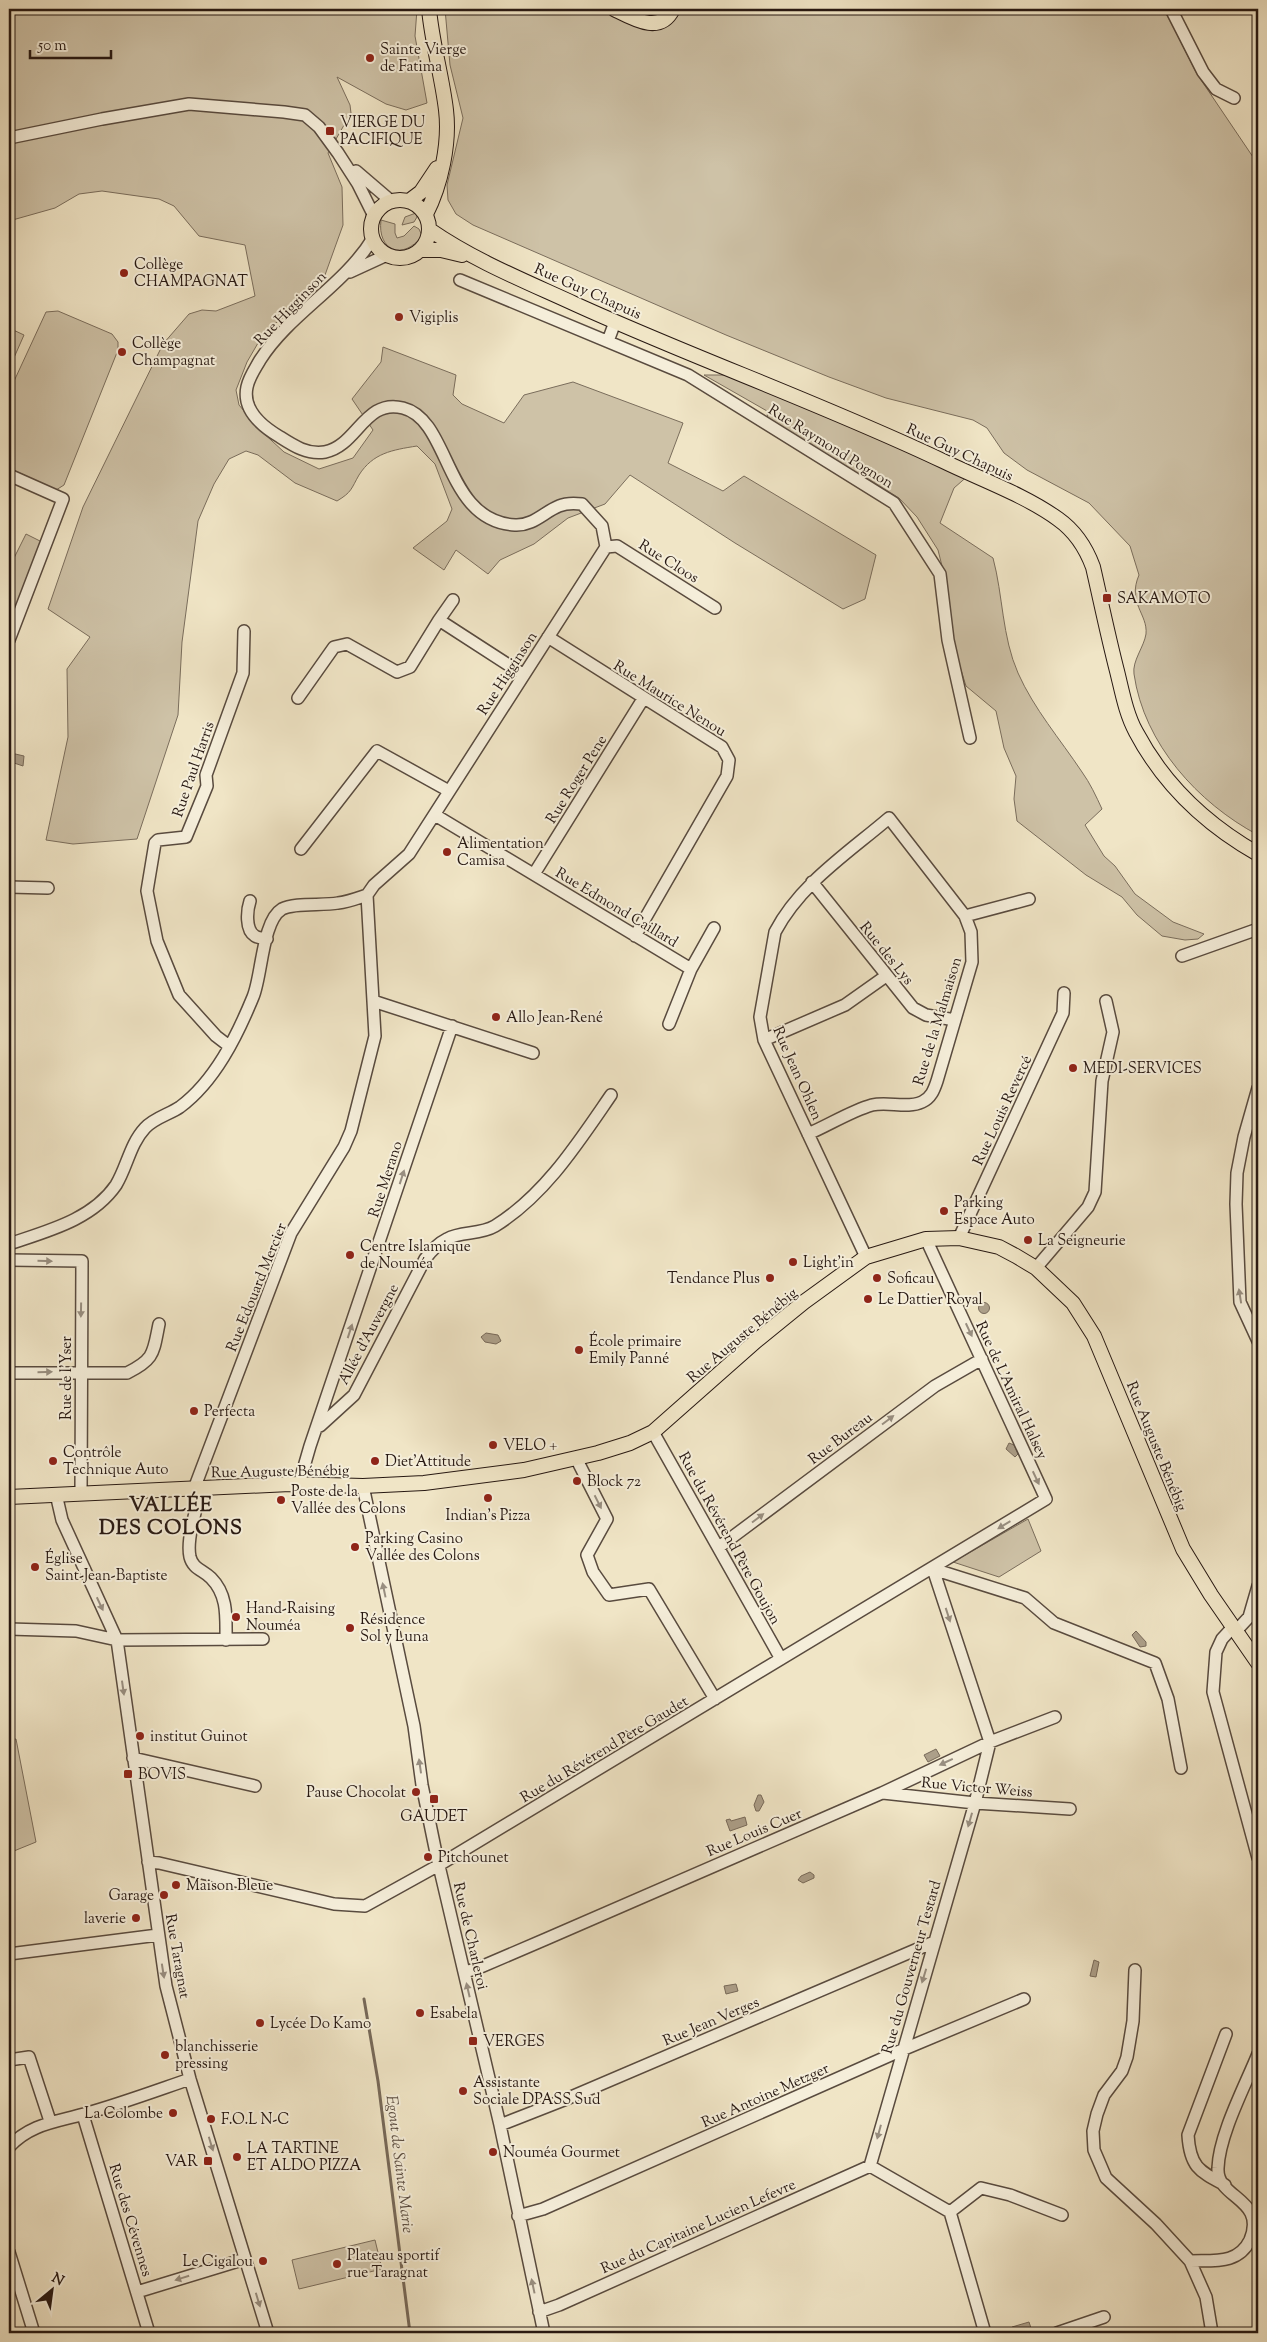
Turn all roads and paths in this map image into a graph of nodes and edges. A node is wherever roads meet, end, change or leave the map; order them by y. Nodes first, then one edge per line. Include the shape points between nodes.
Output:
1 (429, 9) edge
2 (614, 9) edge
3 (673, 9) edge
4 (1172, 9) edge
5 (1234, 98) dead end
6 (9, 138) edge
7 (338, 153) junction
8 (443, 159) junction
9 (391, 201) junction
10 (409, 201) junction
11 (426, 214) junction
12 (374, 216) junction
13 (430, 230) junction
14 (373, 238) junction
15 (421, 250) junction
16 (386, 255) junction
17 (472, 257) junction
18 (342, 276) junction
19 (460, 280) dead end
20 (615, 322) junction
21 (608, 341) junction
22 (9, 475) edge
23 (606, 547) junction
24 (453, 600) dead end
25 (715, 608) dead end
26 (439, 620) junction
27 (244, 631) dead end
28 (548, 637) junction
29 (9, 640) edge
30 (524, 675) junction
31 (298, 698) dead end
32 (644, 699) junction
33 (970, 738) dead end
34 (449, 791) junction
35 (435, 815) junction
36 (888, 818) joint
37 (301, 849) dead end
38 (1258, 854) edge
39 (534, 874) junction
40 (812, 882) junction
41 (9, 887) edge
42 (48, 888) dead end
43 (367, 895) junction
44 (1029, 899) dead end
45 (250, 901) dead end
46 (964, 916) junction
47 (714, 928) dead end
48 (1258, 929) edge
49 (635, 936) junction
50 (267, 939) junction
51 (1182, 956) dead end
52 (691, 969) junction
53 (886, 976) junction
54 (1064, 993) dead end
55 (373, 1001) junction
56 (1106, 1001) dead end
57 (954, 1020) junction
58 (669, 1024) dead end
59 (452, 1026) junction
60 (764, 1040) junction
61 (229, 1046) junction
62 (533, 1053) dead end
63 (1258, 1088) edge
64 (611, 1095) dead end
65 (808, 1134) junction
66 (959, 1238) junction
67 (926, 1239) junction
68 (9, 1244) edge
69 (866, 1257) junction
70 (9, 1260) edge
71 (1036, 1268) junction
72 (159, 1324) dead end
73 (1258, 1341) edge
74 (982, 1359) junction
75 (81, 1372) junction
76 (9, 1373) edge
77 (318, 1428) junction
78 (653, 1432) junction
79 (576, 1458) junction
80 (302, 1485) junction
81 (363, 1486) junction
82 (198, 1488) junction
83 (56, 1494) junction
84 (82, 1494) junction
85 (9, 1497) edge
86 (1046, 1500) joint
87 (719, 1547) junction
88 (932, 1569) junction
89 (1258, 1586) edge
90 (9, 1629) edge
91 (1234, 1629) junction
92 (263, 1639) dead end
93 (117, 1640) junction
94 (226, 1640) junction
95 (781, 1659) junction
96 (1258, 1663) edge
97 (715, 1699) junction
98 (1055, 1717) dead end
99 (990, 1742) junction
100 (133, 1758) junction
101 (1181, 1768) dead end
102 (255, 1786) dead end
103 (882, 1793) junction
104 (975, 1803) junction
105 (1070, 1809) dead end
106 (1258, 1858) edge
107 (148, 1862) junction
108 (440, 1865) junction
109 (158, 1936) junction
110 (934, 1942) junction
111 (9, 1954) edge
112 (1136, 1970) dead end
113 (464, 1972) junction
114 (1024, 1999) dead end
115 (1226, 2034) dead end
116 (902, 2050) junction
117 (1258, 2054) edge
118 (9, 2060) edge
119 (190, 2079) junction
120 (83, 2114) junction
121 (50, 2121) junction
122 (500, 2125) junction
123 (9, 2147) edge
124 (870, 2166) junction
125 (1225, 2185) junction
126 (950, 2212) junction
127 (1062, 2215) dead end
128 (518, 2216) junction
129 (9, 2252) edge
130 (245, 2259) junction
131 (1190, 2261) junction
132 (137, 2292) junction
133 (539, 2312) junction
134 (1104, 2317) dead end
135 (34, 2333) edge
136 (149, 2333) edge
137 (268, 2333) edge
138 (544, 2333) edge
139 (985, 2333) edge
140 (1057, 2333) edge
141 (1212, 2333) edge

1 - 8 main road via 446,111
2 - 3 main road via 650,24 661,23
4 - 5 street via 1203,72 1216,89
6 - 7 street via 189,104 305,115 319,127
7 - 9 street
7 - 12 street
8 - 10 main road via 421,192
8 - 11 main road via 433,200
9 - 10 main road
9 - 12 main road via 378,209
10 - 11 main road
11 - 13 main road
12 - 14 main road via 371,223
13 - 15 main road
13 - 17 main road, Rue Guy Chapuis
14 - 16 main road
14 - 18 street, Rue Higginson
15 - 16 main road via 405,258
15 - 17 main road, Rue Guy Chapuis via 441,250
16 - 18 street, Rue Higginson
17 - 20 main road, Rue Guy Chapuis
18 - 23 street, Rue Higginson via 269,347 252,374 246,388 248,404 256,419 268,430 309,453 326,452 340,446 365,419 380,409 404,408 416,414 431,431 453,475 482,514 493,521 516,525 532,522 560,505 582,504 602,526
19 - 21 street, Rue Raymond Pognon
20 - 21 street
20 - 38 main road, Rue Guy Chapuis via 908,445 1059,519 1076,535 1093,567 1125,704 1135,732 1157,766 1190,805 1214,826
21 - 33 street, Rue Raymond Pognon via 688,375 894,503 940,574 948,640
22 - 29 street via 63,499
23 - 25 street, Rue Cloos via 617,546
23 - 28 street, Rue Higginson
24 - 26 street
26 - 30 street
26 - 31 street via 410,667 397,672 347,644 334,647
27 - 61 street, Rue Paul Harris via 243,673 206,775 207,786 186,837 155,843 148,891 157,941 179,995
28 - 30 street, Rue Higginson
28 - 32 street, Rue Maurice Nenou
30 - 34 street, Rue Higginson
32 - 39 street, Rue Roger Pene
32 - 49 street, Rue Maurice Nenou via 722,747 729,760 727,776
34 - 35 street, Rue Higginson
34 - 37 street via 377,751
35 - 39 street, Rue Edmond Caillard
35 - 43 street, Rue Higginson via 409,854
36 - 40 street, Rue Jean Ohlen
36 - 46 street, Rue de la Malmaison
39 - 49 street, Rue Edmond Caillard
40 - 53 street, Rue des Lys
40 - 60 street, Rue Jean Ohlen via 774,932 760,1017
41 - 42 street
43 - 50 street, Rue Higginson via 339,904 282,910 271,922
43 - 55 street, Rue Edouard Mercier
44 - 46 street
45 - 50 street via 250,931 254,936
46 - 57 street, Rue de la Malmaison via 970,932 972,962
47 - 52 street
48 - 51 street
49 - 52 street, Rue Edmond Caillard
50 - 61 street, Rue Higginson via 254,996
52 - 58 street
53 - 57 street, Rue des Lys via 913,1008 926,1015
53 - 60 street via 845,1005
54 - 66 street, Rue Louis Revercé via 1063,1013
55 - 59 street
55 - 82 street, Rue Edouard Mercier via 375,1036 351,1131 291,1233
56 - 71 street via 1113,1032 1102,1081 1095,1192 1088,1207
57 - 65 street, Rue de la Malmaison via 934,1092 927,1099 920,1104 873,1105
59 - 62 street
77 -> 59 street, Rue Merano
60 - 65 street, Rue Jean Ohlen
61 - 68 street, Rue Higginson via 202,1087 181,1106 146,1126 136,1139 116,1184 102,1202 76,1219
73 -> 63 street via 1240,1302 1236,1204 1241,1155
64 - 77 street, Allée d'Auvergne via 568,1157 527,1202 493,1227 448,1237 424,1259 354,1395
65 - 69 street, Rue Jean Ohlen
66 - 67 main road, Rue Auguste Bénébig
66 - 71 main road, Rue Auguste Bénébig via 999,1247
67 - 69 main road, Rue Auguste Bénébig
67 -> 74 street, Rue de L'Amiral Halsey
69 - 78 main road, Rue Auguste Bénébig via 756,1341
70 -> 75 street, Rue de l'Yser via 82,1261
71 - 91 main road, Rue Auguste Bénébig via 1073,1303 1094,1336 1183,1549
72 - 75 street via 153,1355 140,1367 127,1373
74 -> 86 street, Rue de L'Amiral Halsey
87 -> 74 street, Rue Bureau via 935,1386
76 -> 75 street
75 - 84 street, Rue de l'Yser
77 - 80 street, Rue Merano via 301,1477
78 - 79 main road, Rue Auguste Bénébig via 630,1444
78 - 87 street, Rue du Révérend Père Goujon
79 - 81 main road, Rue Auguste Bénébig via 472,1478
79 -> 97 street via 607,1519 587,1554 593,1572 609,1595 649,1589
80 - 81 main road, Rue Auguste Bénébig
80 - 82 main road, Rue Auguste Bénébig
108 -> 81 street, Rue de Charleroi
82 - 84 main road, Rue Auguste Bénébig
82 - 94 street, Rue Edouard Mercier via 190,1556 195,1567 211,1578 223,1595
83 - 84 main road, Rue Auguste Bénébig
83 - 85 main road, Rue Auguste Bénébig
83 -> 93 street, Rue Taragnat via 62,1520
86 -> 88 street, Rue du Révérend Père Gaudet
87 - 95 street, Rue du Révérend Père Goujon
88 - 95 street, Rue du Révérend Père Gaudet
88 -> 99 street
88 - 101 street via 1025,1598 1054,1623 1155,1663 1168,1698
89 - 91 street via 1249,1617
90 - 93 street via 76,1631
91 - 96 main road, Rue Auguste Bénébig
91 - 106 street via 1222,1639 1216,1652 1213,1692
92 - 94 street
93 - 94 street
93 -> 100 street, Rue Taragnat
95 - 97 street, Rue du Révérend Père Gaudet
97 - 108 street, Rue du Révérend Père Gaudet
98 - 99 street, Rue Louis Cuer
99 -> 103 street, Rue Louis Cuer
99 - 104 street, Rue du Gouverneur Testard
100 - 102 street
100 - 107 street, Rue Taragnat
103 - 104 street, Rue Victor Weiss
103 - 113 street, Rue Louis Cuer
104 - 105 street, Rue Victor Weiss
104 -> 110 street, Rue du Gouverneur Testard
107 - 108 street, Rue du Révérend Père Gaudet via 284,1890 334,1904 365,1906
107 - 109 street, Rue Taragnat
108 - 113 street, Rue de Charleroi
109 - 111 street
109 -> 119 street, Rue Taragnat via 166,1986
110 -> 116 street, Rue du Gouverneur Testard
110 - 122 street, Rue Jean Verges
112 - 131 street via 1127,2057 1122,2071 1104,2095 1097,2114 1092,2131 1094,2150 1106,2178
122 -> 113 street, Rue de Charleroi
114 - 116 street, Rue Antoine Metzger
115 - 125 street via 1188,2135 1189,2152 1198,2170
116 -> 124 street, Rue du Gouverneur Testard
116 - 128 street, Rue Antoine Metzger via 542,2209
117 - 125 street via 1221,2150 1217,2171
118 - 121 street via 29,2057
119 - 120 street
119 -> 130 street, Rue Taragnat
120 - 121 street
120 - 132 street, Rue des Cévennes
121 - 123 street via 18,2138
122 - 128 street, Rue de Charleroi
124 - 126 street
124 - 133 street, Rue du Capitaine Lucien Lefevre
125 - 131 street via 1254,2212 1256,2224 1253,2234 1247,2247 1230,2260
126 - 127 street via 980,2188 1010,2195
126 - 139 street
133 -> 128 street, Rue de Charleroi
129 - 135 street
130 -> 132 street
130 -> 137 street, Rue Taragnat
131 - 141 street via 1206,2297
132 - 136 street, Rue des Cévennes
133 - 138 street, Rue de Charleroi
134 - 140 street

